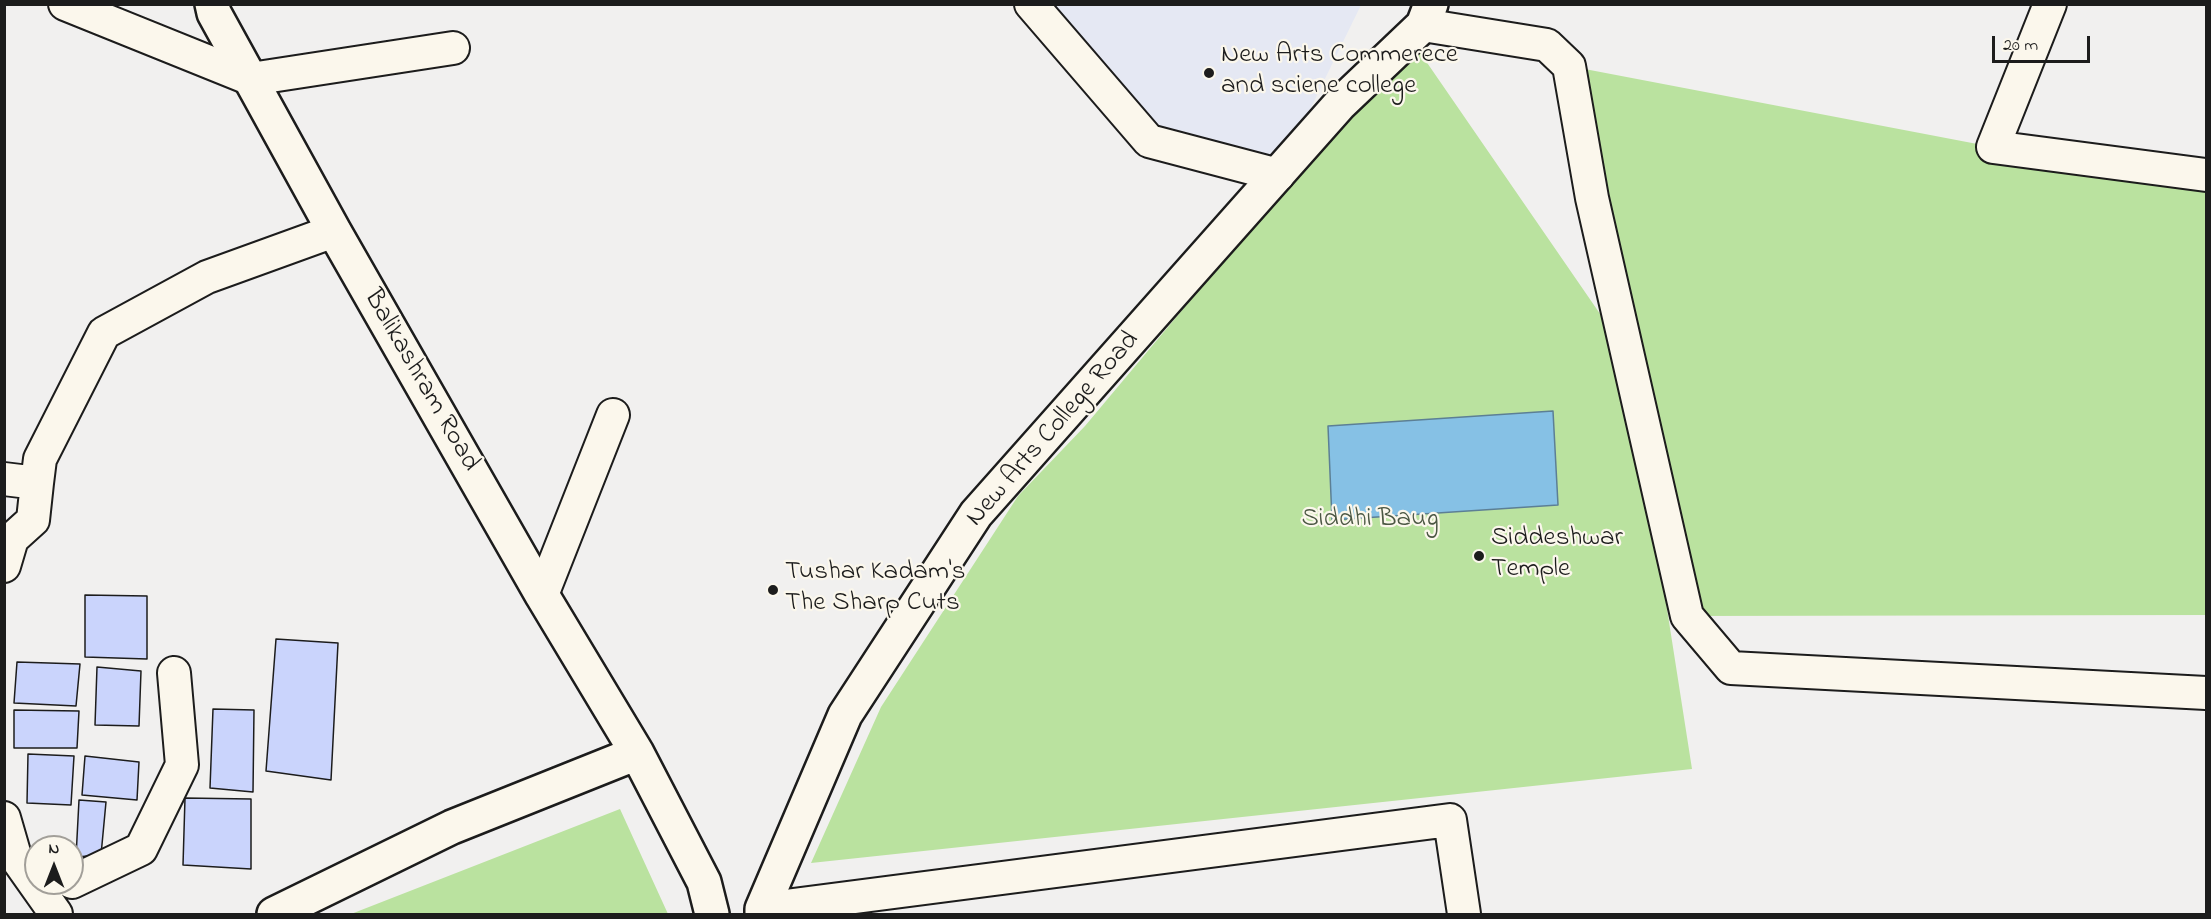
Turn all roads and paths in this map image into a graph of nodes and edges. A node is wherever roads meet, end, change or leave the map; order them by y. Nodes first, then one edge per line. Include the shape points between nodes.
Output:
1 (65, 4) edge
2 (212, 4) edge
3 (1031, 4) edge
4 (2050, 4) edge
5 (1427, 15) edge
6 (453, 48) dead end
7 (251, 80) junction
8 (1278, 175) junction
9 (2206, 175) edge
10 (334, 231) junction
11 (613, 415) dead end
12 (4, 479) edge
13 (37, 483) junction
14 (4, 566) edge
15 (542, 596) junction
16 (174, 673) dead end
17 (2206, 693) edge
18 (636, 753) junction
19 (4, 818) edge
20 (24, 864) edge
21 (84, 881) edge
22 (762, 912) edge
23 (273, 915) edge
24 (712, 915) edge
25 (1464, 915) edge

1 - 7 street
2 - 7 street, Balikashram Road
3 - 8 street via 1149,141
4 - 9 street via 1994,147
5 - 8 street, New Arts College Road via 1340,104
5 - 17 street via 1547,45 1569,66 1592,198 1687,616 1731,668
6 - 7 street
7 - 10 street, Balikashram Road
8 - 22 street, New Arts College Road via 976,514 845,715
10 - 13 street via 207,277 104,333 40,459
10 - 15 street, Balikashram Road
11 - 15 street
12 - 13 street
13 - 14 street via 33,520 12,539
15 - 18 street, Balikashram Road
16 - 21 street via 182,765 141,849
18 - 23 street via 452,827
18 - 24 street, Balikashram Road via 704,882
19 - 20 street via 15,856
22 - 25 street via 1450,820

